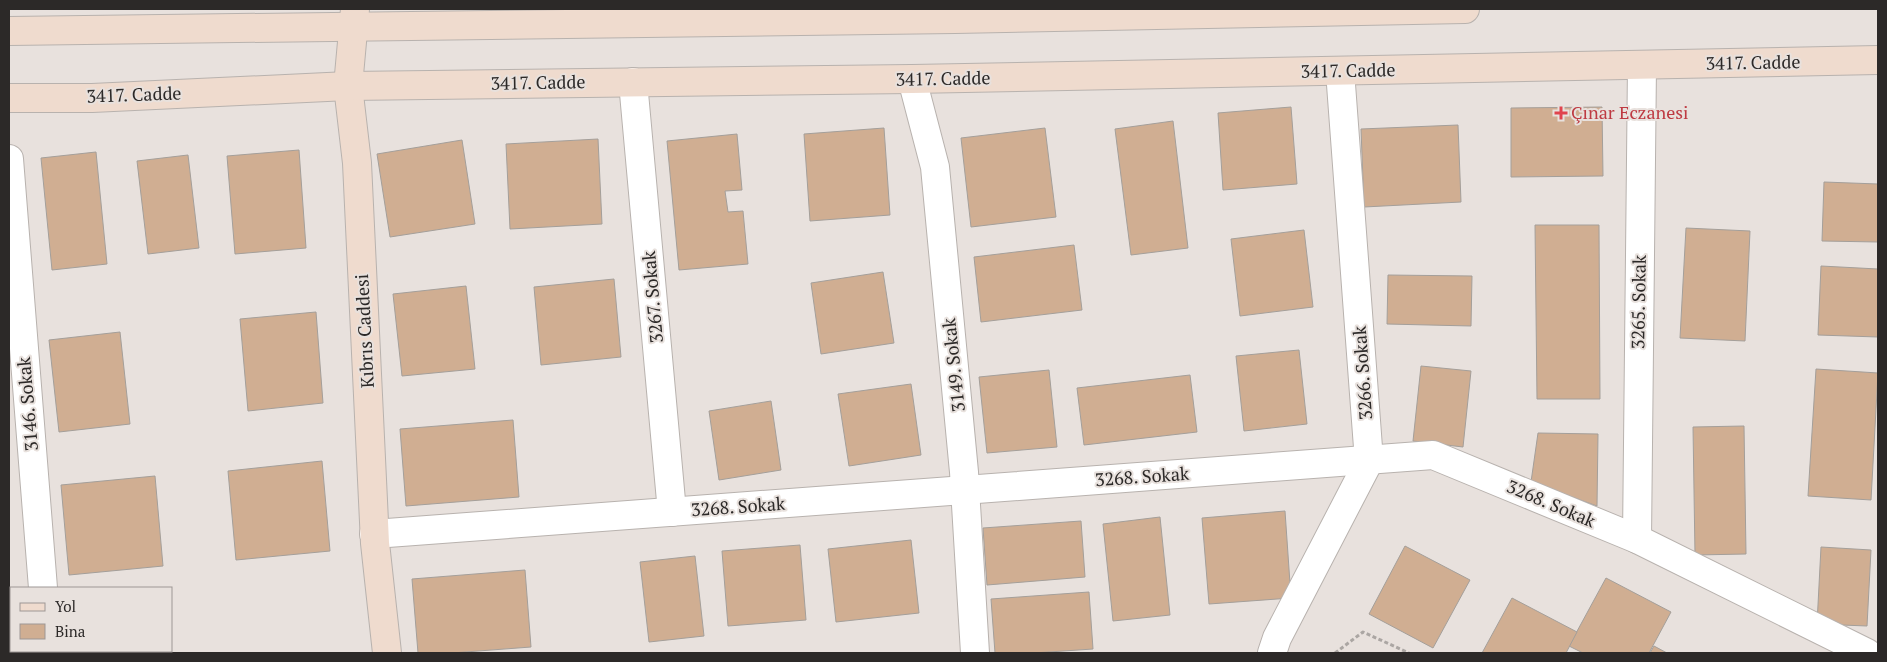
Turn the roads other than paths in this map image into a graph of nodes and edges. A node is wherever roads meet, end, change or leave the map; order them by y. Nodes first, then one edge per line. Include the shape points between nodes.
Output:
1 (1465, 9) edge
2 (956, 14) edge
3 (355, 18) edge
4 (9, 31) edge
5 (1878, 60) edge
6 (1642, 65) junction
7 (1340, 71) junction
8 (912, 79) junction
9 (634, 82) junction
10 (348, 86) junction
11 (9, 98) edge
12 (9, 159) edge
13 (1369, 461) junction
14 (965, 490) junction
15 (672, 512) junction
16 (374, 534) junction
17 (1637, 539) junction
18 (43, 587) edge
19 (387, 653) edge
20 (975, 653) edge
21 (1272, 653) edge
22 (1867, 653) edge

1 - 2 street
2 - 3 street
3 - 4 street
3 - 10 street, Kıbrıs Caddesi
5 - 6 street, 3417. Cadde
6 - 7 street, 3417. Cadde
6 - 17 street, 3265. Sokak
7 - 8 street, 3417. Cadde
7 - 13 street, 3266. Sokak
8 - 9 street, 3417. Cadde
8 - 14 street, 3149. Sokak via 935,167
9 - 10 street, 3417. Cadde
9 - 15 street, 3267. Sokak
10 - 11 street, 3417. Cadde via 92,98
10 - 16 street, Kıbrıs Caddesi via 357,163
12 - 18 street, 3146. Sokak
13 - 14 street, 3268. Sokak
13 - 17 street, 3268. Sokak via 1433,455
13 - 21 street
14 - 15 street, 3268. Sokak
14 - 20 street, 3149. Sokak
15 - 16 street, 3268. Sokak
16 - 19 street, Kıbrıs Caddesi
17 - 22 street, 3268. Sokak

